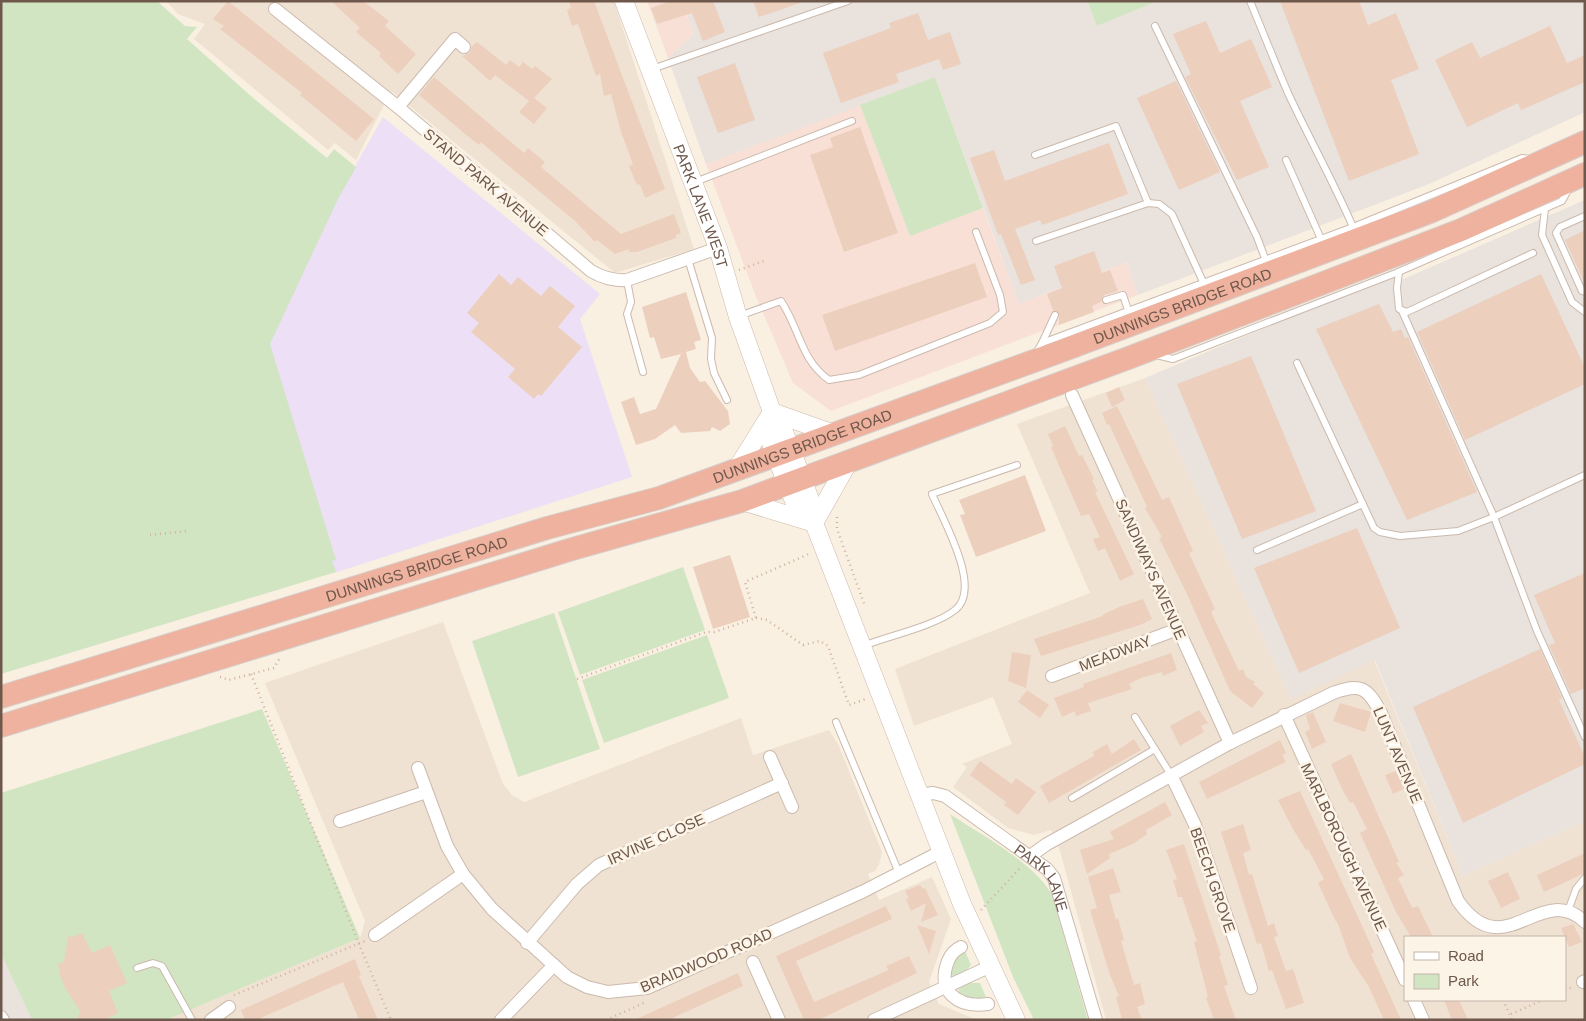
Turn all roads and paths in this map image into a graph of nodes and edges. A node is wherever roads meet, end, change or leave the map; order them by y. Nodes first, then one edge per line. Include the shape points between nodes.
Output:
1 (624, 1) edge
2 (848, 1) edge
3 (1250, 1) edge
4 (275, 9) dead end
5 (1155, 26) dead end
6 (464, 47) dead end
7 (648, 70) junction
8 (398, 108) junction
9 (852, 121) dead end
10 (1585, 142) edge
11 (1035, 155) dead end
12 (1585, 157) edge
13 (1286, 160) dead end
14 (1542, 161) junction
15 (1505, 178) junction
16 (1581, 178) edge
17 (693, 182) junction
18 (1481, 182) junction
19 (1148, 203) junction
20 (1545, 208) junction
21 (1585, 216) edge
22 (1353, 227) junction
23 (976, 232) dead end
24 (1321, 239) junction
25 (1036, 241) dead end
26 (718, 248) junction
27 (1533, 252) dead end
28 (688, 259) junction
29 (764, 261) dead end
30 (1268, 265) junction
31 (1399, 272) junction
32 (726, 274) junction
33 (628, 280) junction
34 (1206, 288) junction
35 (1585, 292) edge
36 (1106, 300) dead end
37 (1402, 311) junction
38 (1585, 312) edge
39 (1055, 315) dead end
40 (738, 317) junction
41 (1130, 317) junction
42 (1042, 343) junction
43 (1143, 352) junction
44 (1030, 362) junction
45 (1297, 363) dead end
46 (643, 372) dead end
47 (1072, 395) dead end
48 (726, 400) dead end
49 (772, 412) junction
50 (834, 434) junction
51 (848, 461) junction
52 (1017, 464) dead end
53 (789, 466) junction
54 (736, 470) junction
55 (1585, 475) edge
56 (742, 501) junction
57 (1363, 504) junction
58 (837, 514) dead end
59 (1494, 517) junction
60 (814, 523) junction
61 (188, 530) dead end
62 (150, 536) dead end
63 (823, 548) junction
64 (1257, 550) dead end
65 (867, 613) dead end
66 (756, 618) junction
67 (1178, 629) junction
68 (862, 647) junction
69 (252, 674) dead end
70 (1052, 676) dead end
71 (577, 679) dead end
72 (880, 694) junction
73 (1, 697) edge
74 (1284, 715) junction
75 (1135, 717) dead end
76 (836, 722) dead end
77 (1, 726) edge
78 (1585, 736) edge
79 (1230, 743) junction
80 (1155, 749) junction
81 (770, 757) dead end
82 (418, 768) dead end
83 (1170, 775) junction
84 (782, 783) junction
85 (426, 792) junction
86 (920, 795) junction
87 (1072, 798) dead end
88 (792, 807) dead end
89 (340, 821) dead end
90 (942, 852) junction
91 (1030, 856) junction
92 (899, 873) junction
93 (463, 874) junction
94 (1585, 878) edge
95 (980, 910) dead end
96 (1568, 911) junction
97 (1585, 922) edge
98 (375, 935) joint
99 (527, 943) junction
100 (358, 944) junction
101 (961, 947) dead end
102 (753, 962) dead end
103 (554, 965) junction
104 (991, 966) junction
105 (137, 968) dead end
106 (1404, 978) edge
107 (946, 987) junction
108 (1251, 988) dead end
109 (1414, 1001) edge
110 (1504, 1001) edge
111 (1541, 1001) edge
112 (230, 1002) joint
113 (988, 1004) dead end
114 (1511, 1014) junction
115 (192, 1020) edge
116 (211, 1020) edge
117 (391, 1020) edge
118 (501, 1020) edge
119 (779, 1020) edge
120 (874, 1020) edge
121 (1016, 1020) edge
122 (1096, 1020) edge
123 (1423, 1020) edge
124 (1512, 1020) edge

1 - 7 street, PARK LANE WEST
2 - 7 lane
3 - 22 lane via 1288,91
4 - 8 street, STAND PARK AVENUE
5 - 30 lane
6 - 8 street via 455,39
7 - 17 street, PARK LANE WEST
8 - 33 street, STAND PARK AVENUE via 591,271 607,279
9 - 17 lane
10 - 14 highway, DUNNINGS BRIDGE ROAD
11 - 19 lane via 1116,126
12 - 15 highway via 1535,181
13 - 24 lane
14 - 15 highway, DUNNINGS BRIDGE ROAD
14 - 18 lane via 1522,158
15 - 18 highway, DUNNINGS BRIDGE ROAD
16 - 20 lane via 1562,201
16 - 43 highway, DUNNINGS BRIDGE ROAD via 1461,230
17 - 26 street, PARK LANE WEST
18 - 22 lane
18 - 30 highway, DUNNINGS BRIDGE ROAD via 1430,212
19 - 25 lane
19 - 34 lane via 1159,204 1172,214
20 - 31 lane
20 - 38 lane via 1542,235 1572,302
21 - 35 lane via 1560,227 1556,233
22 - 24 lane
23 - 40 lane via 1000,295 1003,312 990,323 859,375 829,380 818,372 807,360 781,301
24 - 30 lane
26 - 28 street, STAND PARK AVENUE
26 - 32 street, PARK LANE WEST
27 - 37 lane via 1407,312
28 - 33 street, STAND PARK AVENUE
28 - 48 lane via 712,338 714,372
29 - 32 path
30 - 34 highway, DUNNINGS BRIDGE ROAD
31 - 37 lane via 1398,303
31 - 43 lane via 1173,359
32 - 40 street, PARK LANE WEST
33 - 46 lane via 631,302 627,314
34 - 41 highway, DUNNINGS BRIDGE ROAD
36 - 41 lane via 1123,295
37 - 59 lane
39 - 42 lane
40 - 49 street, PARK LANE WEST
41 - 42 lane
41 - 43 highway
41 - 44 highway, DUNNINGS BRIDGE ROAD
42 - 44 lane
43 - 51 highway, DUNNINGS BRIDGE ROAD
44 - 50 highway, DUNNINGS BRIDGE ROAD
45 - 57 lane
47 - 67 street, SANDIWAYS AVENUE
49 - 50 street
49 - 53 street, PARK LANE WEST via 769,437
49 - 54 street
50 - 53 highway, DUNNINGS BRIDGE ROAD
51 - 53 highway, DUNNINGS BRIDGE ROAD
51 - 60 street
52 - 68 lane via 932,494 965,572 966,589 956,610
53 - 54 highway via 766,476
53 - 56 highway, DUNNINGS BRIDGE ROAD
53 - 60 street via 810,500
54 - 73 highway, DUNNINGS BRIDGE ROAD via 659,498 541,530
55 - 59 lane
56 - 60 street
56 - 77 highway, DUNNINGS BRIDGE ROAD via 570,550
57 - 59 lane via 1374,528 1400,536 1458,531
57 - 64 lane
58 - 65 path via 837,529
59 - 78 lane via 1537,631
60 - 63 street
61 - 62 path
63 - 66 path via 745,582
63 - 68 street
66 - 71 path via 706,632
66 - 72 path via 767,620 803,645 820,641 828,646 849,705
67 - 70 street, MEADWAY
67 - 79 street, SANDIWAYS AVENUE
68 - 72 street
69 - 100 path
72 - 86 street
74 - 79 street, LUNT AVENUE
74 - 96 street, LUNT AVENUE via 1347,688 1360,687 1370,694 1380,713 1458,900 1468,915 1480,924 1499,928 1545,911
74 - 106 street, MARLBOROUGH AVENUE
75 - 80 lane
76 - 92 lane
79 - 83 street, LUNT AVENUE
80 - 83 lane
80 - 87 lane
81 - 84 street
82 - 85 street, BRAIDWOOD ROAD
83 - 91 street, LUNT AVENUE
83 - 108 street, BEECH GROVE via 1195,825
84 - 88 street
84 - 99 street, IRVINE CLOSE via 599,865 577,884
85 - 89 street
85 - 93 street, BRAIDWOOD ROAD via 447,846
86 - 90 street
86 - 91 street, PARK LANE via 933,792 945,796
90 - 92 street, BRAIDWOOD ROAD
90 - 104 street
91 - 95 path
91 - 122 street, PARK LANE via 1048,869 1054,878
92 - 103 street, BRAIDWOOD ROAD via 647,988 608,992 587,987 567,977
93 - 98 street
93 - 99 street, BRAIDWOOD ROAD via 492,909
94 - 96 lane via 1576,890
96 - 97 street
98 - 100 path
99 - 103 street, BRAIDWOOD ROAD
100 - 112 path
100 - 117 path
101 - 107 street via 952,952 944,971
102 - 119 street
103 - 118 street
104 - 107 street
104 - 121 street
105 - 115 lane via 153,963 162,966
107 - 113 street via 952,995 970,1004
107 - 120 street
109 - 123 street
110 - 114 path
111 - 114 path
112 - 116 street
114 - 124 path

